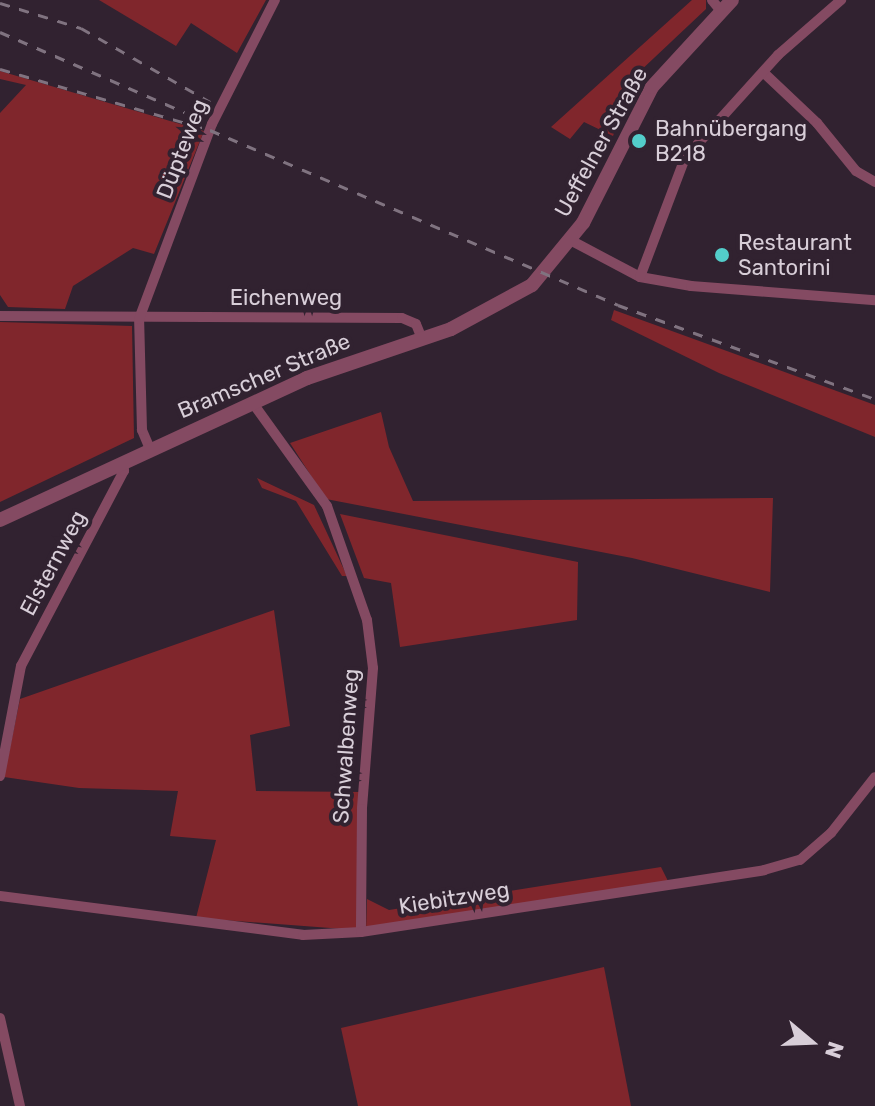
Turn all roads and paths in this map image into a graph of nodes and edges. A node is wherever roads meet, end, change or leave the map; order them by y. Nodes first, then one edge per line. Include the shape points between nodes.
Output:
1 (275, 0) edge
2 (732, 0) edge
3 (841, 0) edge
4 (716, 6) edge
5 (764, 73) junction
6 (875, 182) edge
7 (572, 241) junction
8 (544, 274) joint
9 (640, 277) junction
10 (875, 300) edge
11 (0, 316) edge
12 (139, 319) junction
13 (422, 339) junction
14 (252, 402) junction
15 (150, 449) junction
16 (123, 463) junction
17 (0, 520) edge
18 (0, 776) edge
19 (875, 777) edge
20 (0, 896) edge
21 (361, 932) junction
22 (0, 1018) edge
23 (20, 1106) edge

1 - 12 street, Düpteweg via 212,124
2 - 4 street, Ueffelner Straße
3 - 5 street
4 - 7 street, Ueffelner Straße via 652,87
5 - 6 street via 817,123 856,171
5 - 9 street via 685,158
7 - 8 street, Ueffelner Straße
7 - 9 street
8 - 13 street, Bramscher Straße via 474,319
9 - 10 street
11 - 12 street, Eichenweg
12 - 13 street, Eichenweg via 402,318 416,324
12 - 15 street via 142,430
13 - 14 street, Bramscher Straße
14 - 15 street, Bramscher Straße
14 - 21 street, Schwalbenweg via 327,506 367,620 373,668 361,839
15 - 16 street, Bramscher Straße
16 - 17 street, Bramscher Straße
16 - 18 street, Elsternweg via 124,471 21,666
19 - 21 street, Kiebitzweg via 831,833 800,860 764,870
20 - 21 street, Kiebitzweg via 303,935
22 - 23 street

